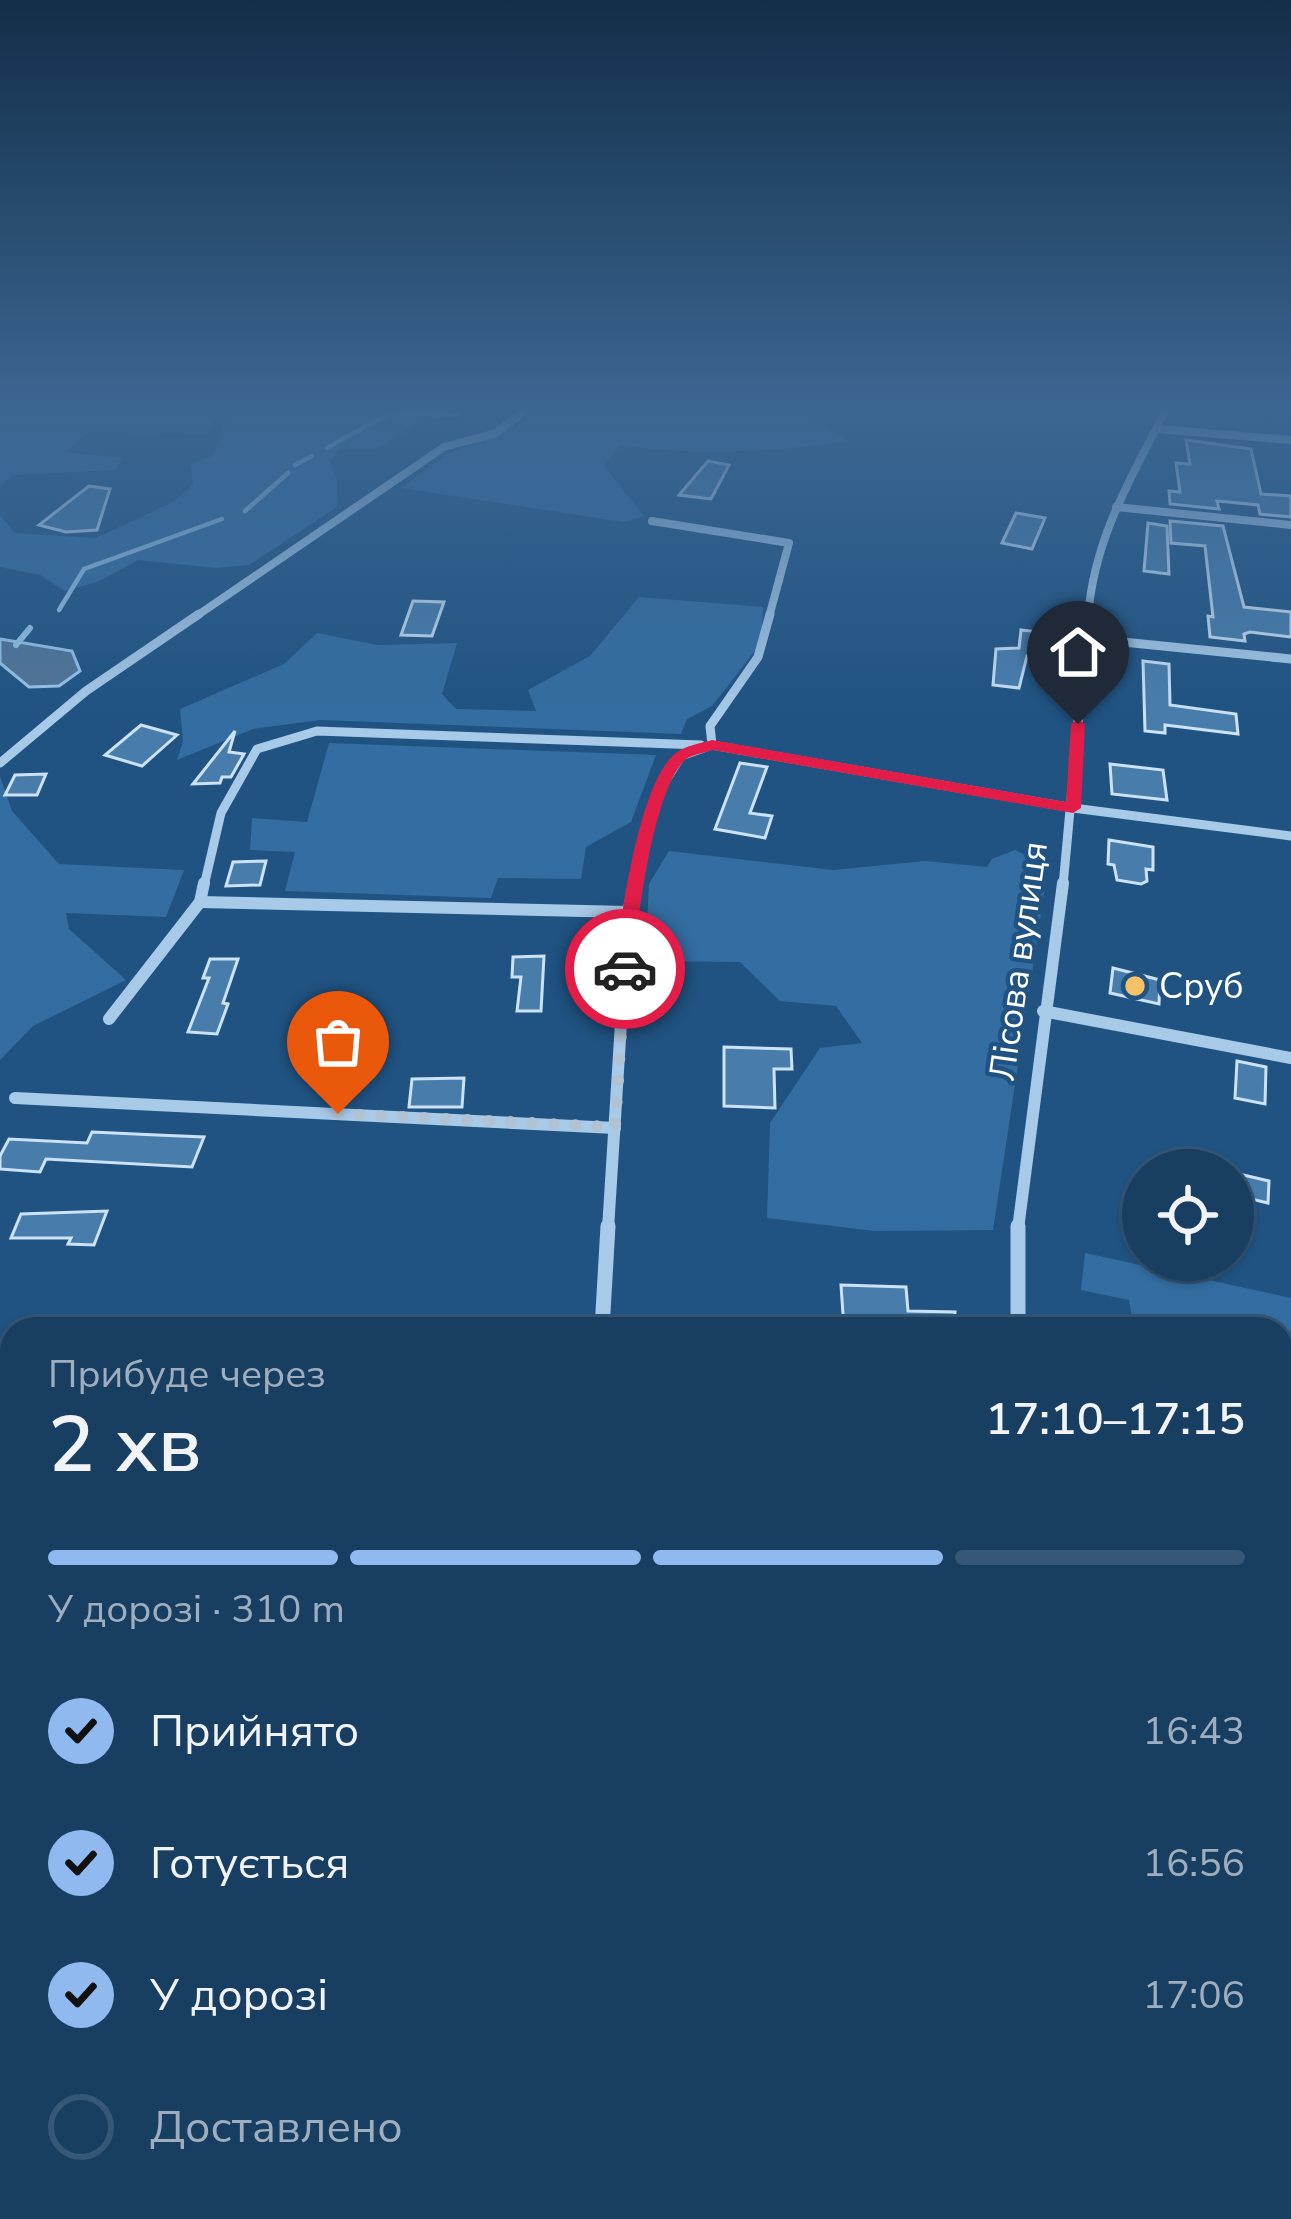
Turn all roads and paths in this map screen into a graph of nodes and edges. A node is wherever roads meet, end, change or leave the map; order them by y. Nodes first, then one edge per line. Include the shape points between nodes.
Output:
1 (1116, 507) edge
2 (355, 508) edge
3 (1121, 508) edge
4 (652, 521) dead end
5 (1291, 525) edge
6 (1083, 638) junction
7 (1291, 659) edge
8 (707, 745) junction
9 (0, 763) edge
10 (1073, 808) junction
11 (1291, 836) edge
12 (200, 902) junction
13 (628, 913) junction
14 (1043, 1012) junction
15 (109, 1018) dead end
16 (1291, 1058) edge
17 (15, 1098) dead end
18 (615, 1127) junction
19 (603, 1317) edge
20 (1018, 1317) edge

1 - 6 street, Лісова вулиця via 1090,578
2 - 9 street via 86,691
3 - 5 street
4 - 8 street via 789,543 758,657 710,726
6 - 7 street
6 - 10 street, Лісова вулиця
8 - 10 street
8 - 12 street via 317,731 257,749 221,813
8 - 13 street via 681,756 658,794
10 - 11 street
10 - 14 street, Лісова вулиця
12 - 13 street
12 - 15 street
13 - 18 street
14 - 16 street
14 - 20 street, Лісова вулиця via 1017,1234
17 - 18 street
18 - 19 street

